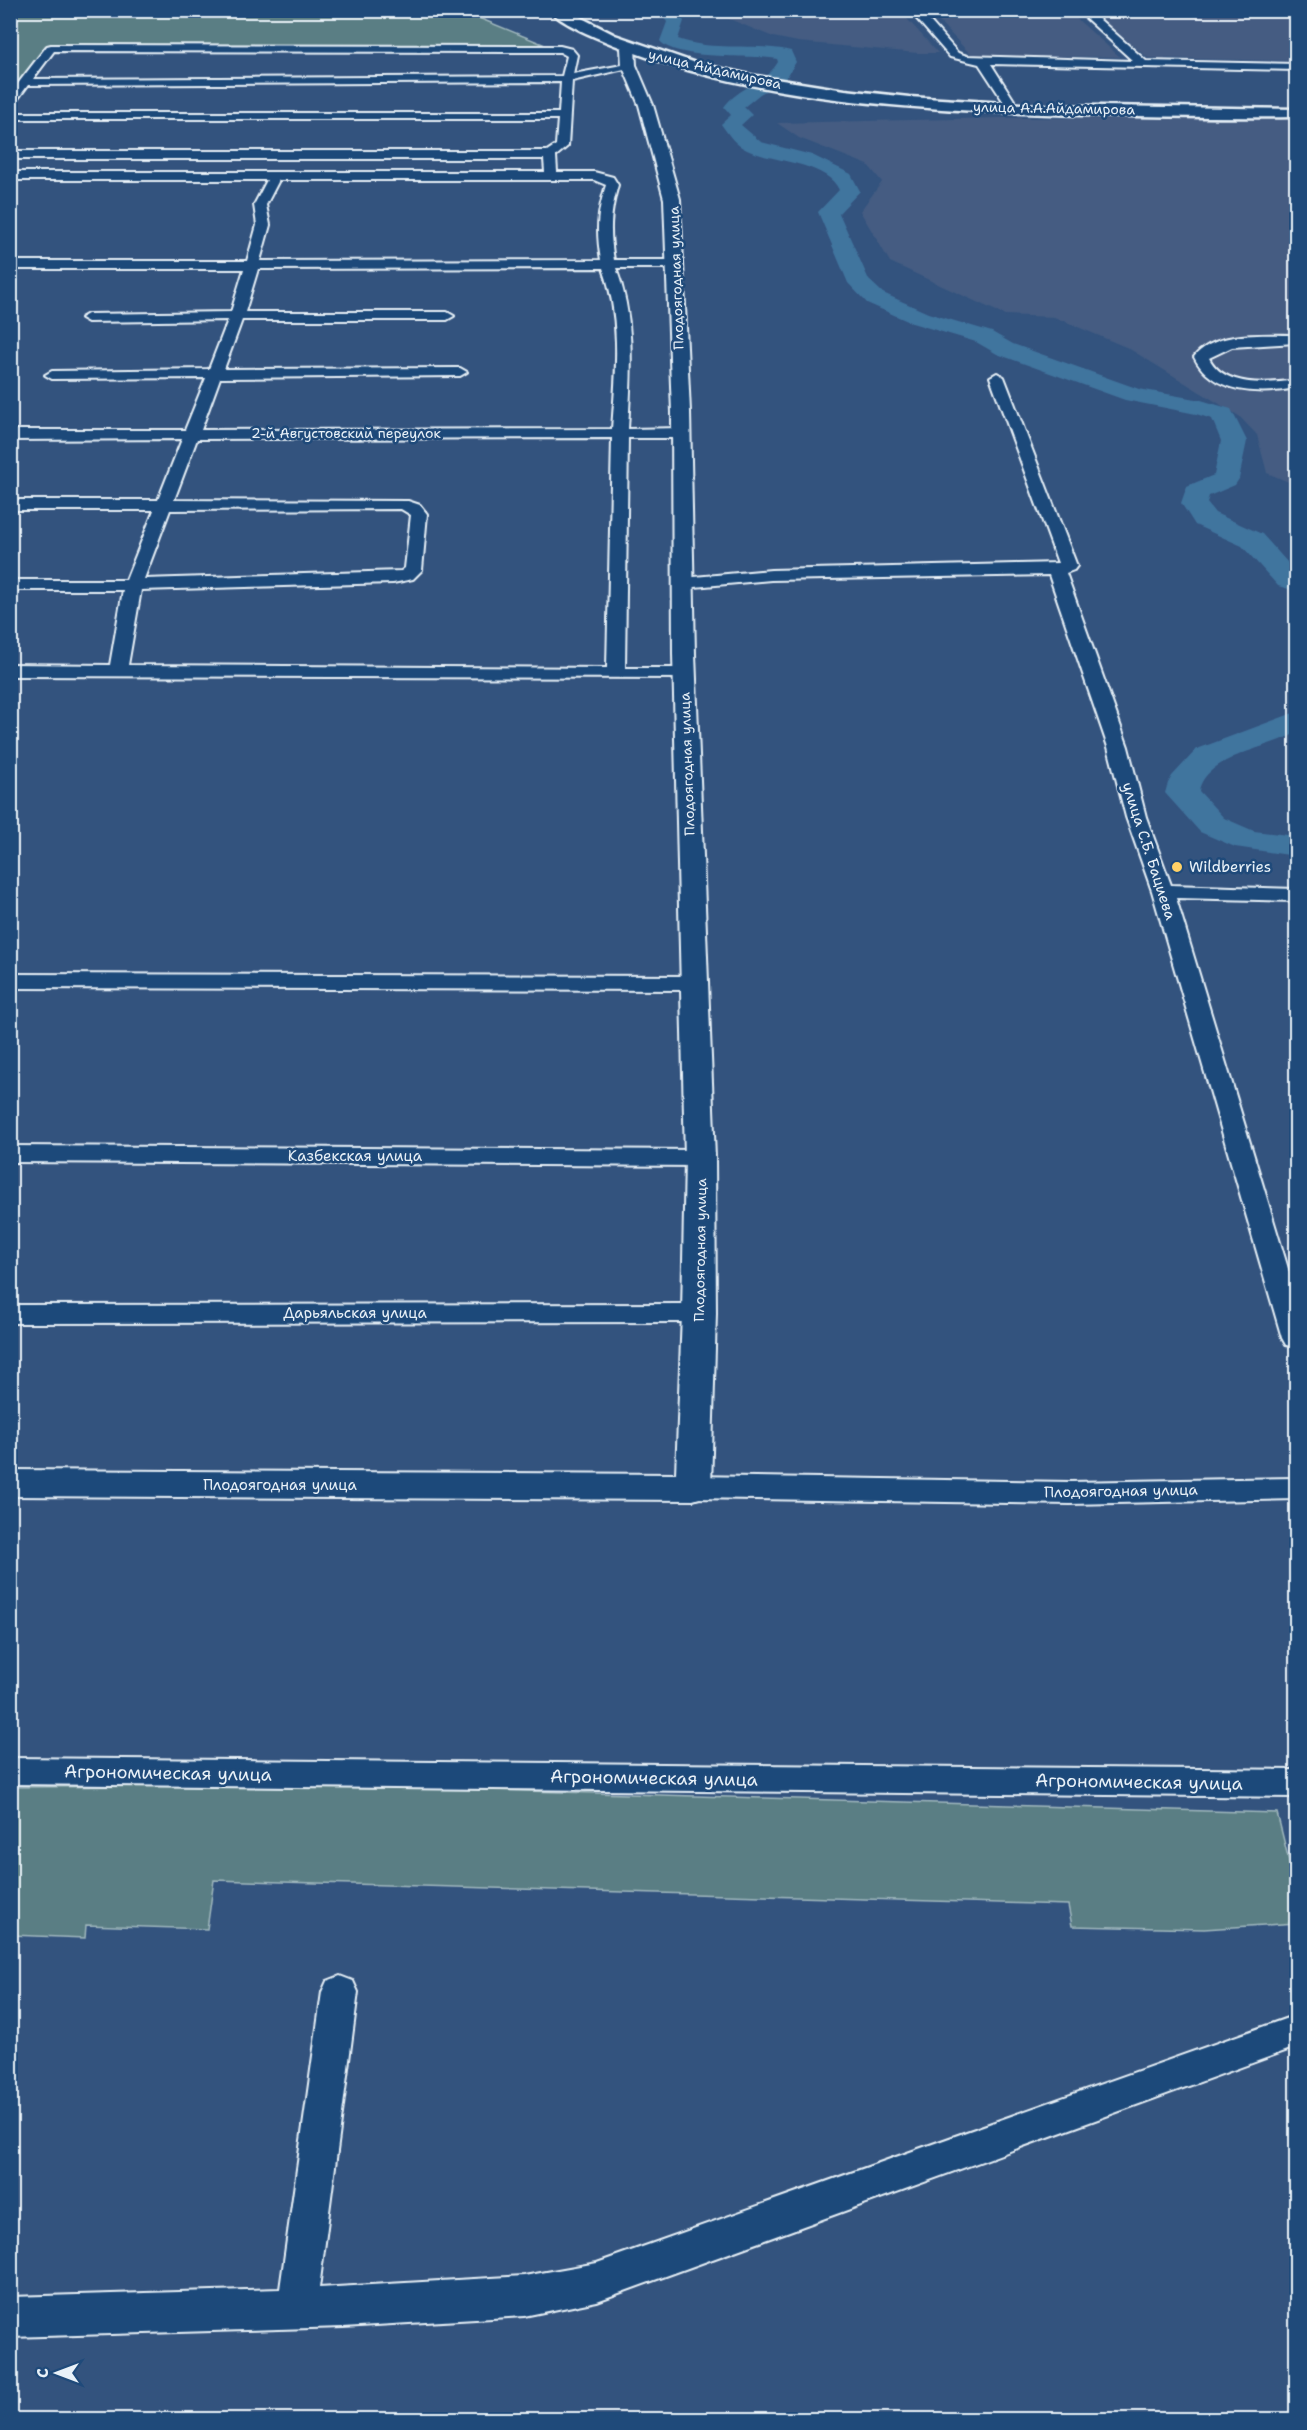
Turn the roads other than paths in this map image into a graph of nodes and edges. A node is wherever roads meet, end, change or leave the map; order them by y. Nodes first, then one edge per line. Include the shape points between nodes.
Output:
1 (555, 10) edge
2 (914, 10) edge
3 (1082, 10) edge
4 (629, 56) junction
5 (983, 61) junction
6 (1142, 63) junction
7 (1296, 67) edge
8 (301, 69) junction
9 (567, 79) junction
10 (25, 82) junction
11 (812, 91) joint
12 (10, 102) edge
13 (1013, 108) junction
14 (1296, 113) edge
15 (10, 116) edge
16 (565, 116) junction
17 (10, 154) edge
18 (550, 155) junction
19 (10, 176) edge
20 (275, 176) junction
21 (551, 176) junction
22 (250, 264) junction
23 (608, 264) junction
24 (675, 264) junction
25 (10, 265) edge
26 (237, 316) junction
27 (447, 316) dead end
28 (88, 318) dead end
29 (1296, 339) edge
30 (460, 372) dead end
31 (216, 373) junction
32 (52, 375) dead end
33 (997, 377) dead end
34 (1296, 384) edge
35 (620, 432) junction
36 (681, 433) junction
37 (193, 434) junction
38 (10, 435) edge
39 (10, 505) edge
40 (164, 505) junction
41 (1056, 570) junction
42 (683, 583) junction
43 (10, 585) edge
44 (133, 585) junction
45 (10, 670) edge
46 (118, 670) junction
47 (616, 673) junction
48 (684, 674) junction
49 (1163, 891) junction
50 (1296, 895) edge
51 (10, 981) edge
52 (693, 982) junction
53 (10, 1154) edge
54 (700, 1158) junction
55 (699, 1313) junction
56 (10, 1314) edge
57 (1296, 1338) edge
58 (10, 1483) edge
59 (693, 1488) junction
60 (1296, 1489) edge
61 (10, 1771) edge
62 (1296, 1784) edge
63 (340, 1992) dead end
64 (1296, 2031) edge
65 (297, 2309) junction
66 (10, 2317) edge

1 - 4 main road, улица Айдамирова
2 - 5 street via 954,55
3 - 6 street
4 - 9 street
4 - 11 main road, улица Айдамирова
4 - 24 street, Плодоягодная улица via 672,199
5 - 6 street
5 - 13 street
6 - 7 street
8 - 9 street
8 - 9 street via 560,49 572,55
8 - 10 street
8 - 10 street via 51,48
9 - 16 street
10 - 12 street
11 - 13 main road, улица А.А.Айдамирова via 914,103
13 - 14 main road, улица А.А.Айдамирова
15 - 16 street
16 - 18 street via 562,146
17 - 18 street via 268,149 360,156
18 - 21 street
19 - 20 street
20 - 21 street
20 - 22 street via 261,201 265,221
21 - 23 street via 609,180 612,185 604,212
22 - 23 street
22 - 25 street
22 - 26 street
23 - 24 street
23 - 35 street via 617,288 626,347
24 - 36 street, Плодоягодная улица
26 - 27 street
26 - 28 street
26 - 31 street
29 - 34 street via 1228,343 1206,351 1202,357 1203,364 1213,373 1240,385 1266,388
30 - 31 street
31 - 32 street
31 - 37 street
33 - 41 street via 1068,566
35 - 36 street, 2-й Августовский переулок
35 - 37 street, 2-й Августовский переулок
35 - 47 street
36 - 42 street, Плодоягодная улица
37 - 38 street, 2-й Августовский переулок
37 - 40 street
39 - 40 street
40 - 44 street
40 - 44 street via 402,504 419,514 413,570 393,578
41 - 42 street via 783,575
41 - 49 street, улица С.Б. Бациева
42 - 48 street, Плодоягодная улица
43 - 44 street
44 - 46 street
45 - 46 street
46 - 47 street
47 - 48 street
48 - 52 street, Плодоягодная улица
49 - 50 street
49 - 57 street, улица С.Б. Бациева
51 - 52 street
52 - 54 street, Плодоягодная улица
53 - 54 street, Казбекская улица
54 - 55 street, Плодоягодная улица
55 - 56 street, Дарьяльская улица
55 - 59 street, Плодоягодная улица
58 - 59 street, Плодоягодная улица
59 - 60 street, Плодоягодная улица via 1070,1493
61 - 62 street, Агрономическая улица
63 - 65 street
64 - 65 street via 597,2282 524,2296
65 - 66 street

